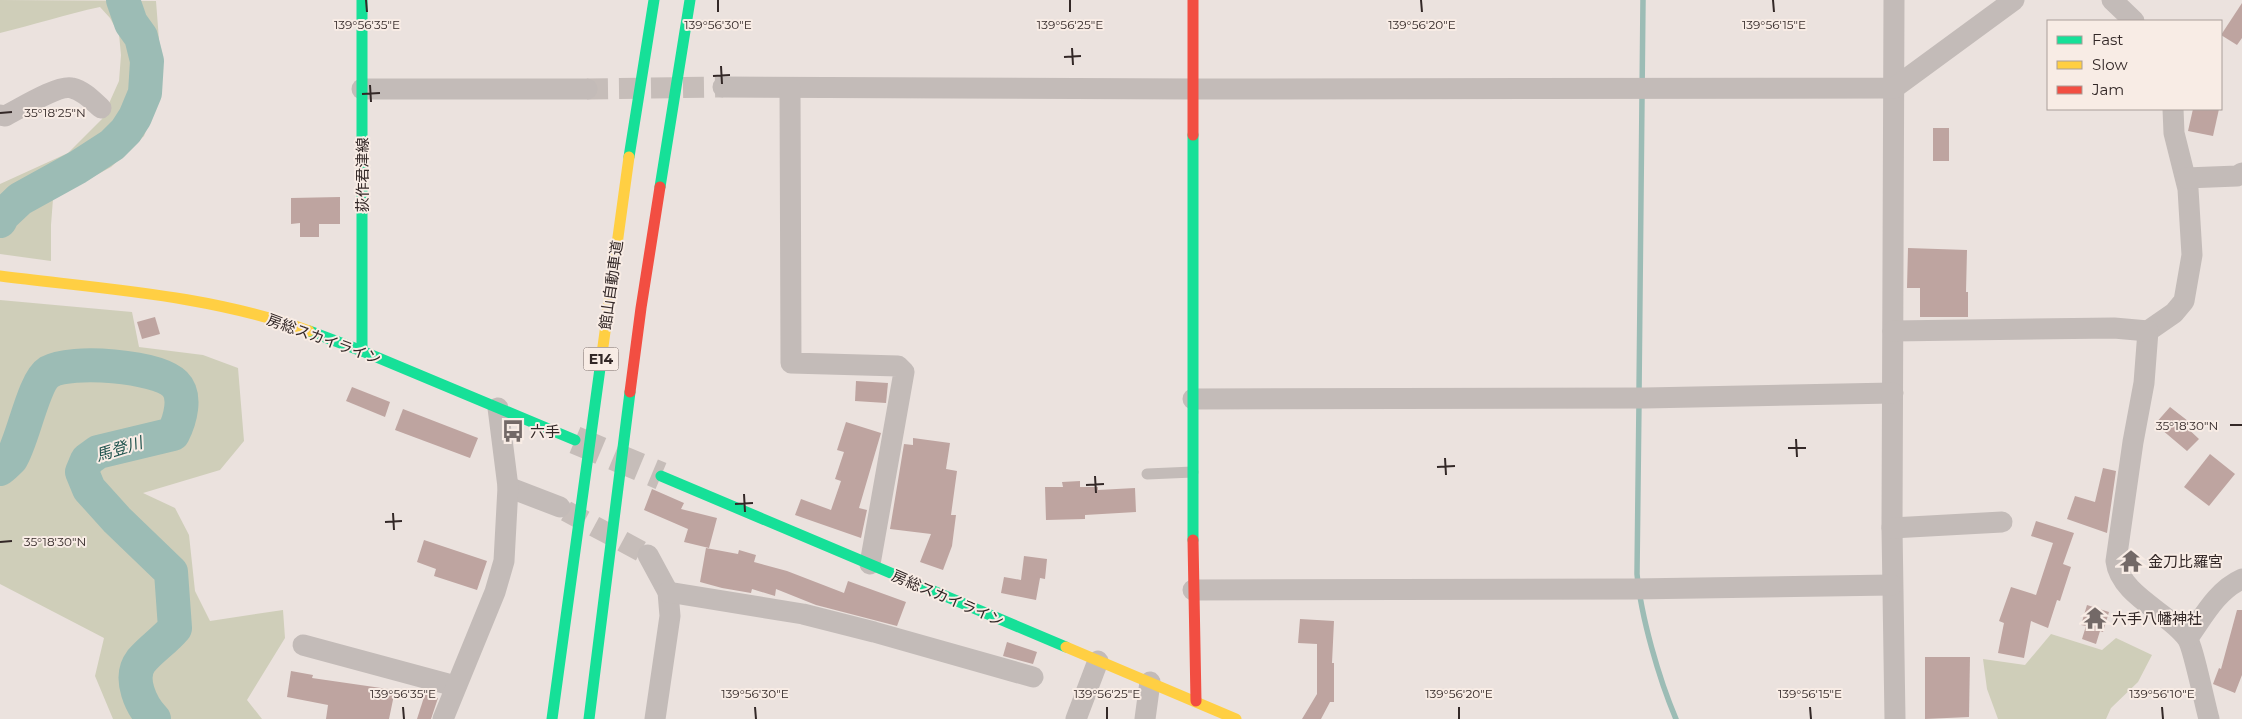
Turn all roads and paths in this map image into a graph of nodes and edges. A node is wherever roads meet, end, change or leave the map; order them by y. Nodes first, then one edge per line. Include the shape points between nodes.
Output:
1 (362, 0) edge
2 (654, 0) edge
3 (690, 0) edge
4 (1193, 0) edge
5 (1894, 0) edge
6 (2014, 0) edge
7 (2112, 0) edge
8 (2133, 20) edge
9 (723, 87) tunnel mouth
10 (790, 88) junction
11 (1894, 88) junction
12 (362, 89) junction
13 (587, 89) tunnel mouth
14 (1193, 89) junction
15 (101, 108) dead end
16 (2173, 110) edge
17 (0, 115) edge
18 (2242, 173) edge
19 (2186, 178) junction
20 (0, 276) edge
21 (1893, 331) junction
22 (2148, 332) junction
23 (362, 351) junction
24 (1893, 393) junction
25 (1193, 399) junction
26 (498, 408) junction
27 (575, 440) tunnel mouth
28 (1193, 472) junction
29 (1147, 474) dead end
30 (661, 476) tunnel mouth
31 (508, 487) junction
32 (560, 508) tunnel mouth
33 (2002, 522) dead end
34 (1892, 528) junction
35 (648, 555) tunnel mouth
36 (870, 564) junction
37 (2242, 579) edge
38 (1892, 585) junction
39 (1193, 590) junction
40 (668, 592) junction
41 (2188, 638) junction
42 (303, 644) dead end
43 (1098, 661) junction
44 (1033, 677) dead end
45 (1150, 682) junction
46 (455, 686) junction
47 (1196, 701) junction
48 (443, 719) edge
49 (552, 719) edge
50 (589, 719) edge
51 (655, 719) edge
52 (1076, 719) edge
53 (1144, 719) edge
54 (1236, 719) edge
55 (1895, 719) edge
56 (2209, 719) edge

1 - 12 main road, 荻作君津線
2 - 49 main road, 館山自動車道 / E14 via 633,125
3 - 50 main road, E14 via 641,308
4 - 14 main road
5 - 11 street
6 - 11 street
7 - 8 street
9 - 10 street
10 - 14 street
10 - 36 street via 791,363 898,366 904,372
11 - 14 street
11 - 21 street
12 - 13 street
12 - 23 main road, 荻作君津線
14 - 25 main road
15 - 17 street via 84,92 70,87 5,116
16 - 19 street via 2174,133
18 - 19 street via 2237,176
19 - 22 street via 2192,255 2188,286 2184,302 2174,314
20 - 23 main road, 房総スカイライン via 202,302 284,322
21 - 22 street via 2114,328
21 - 24 street
22 - 41 street via 2144,383 2133,442 2117,571 2125,583
23 - 26 main road, 房総スカイライン
24 - 25 street via 1639,398
24 - 34 street
25 - 28 main road
26 - 27 main road, 房総スカイライン
26 - 31 street
28 - 29 lane
28 - 39 main road
30 - 36 main road, 房総スカイライン
31 - 32 street
31 - 46 street via 504,561 495,592
33 - 34 street
34 - 38 street
35 - 40 street
36 - 43 main road, 房総スカイライン
37 - 41 street via 2217,597
38 - 39 street
38 - 55 street
39 - 47 main road
40 - 44 street via 803,614
40 - 51 street via 670,616
41 - 56 street
42 - 46 street
43 - 45 main road, 房総スカイライン
43 - 52 street
45 - 47 main road, 房総スカイライン
45 - 53 street
46 - 48 street
47 - 54 main road, 房総スカイライン

